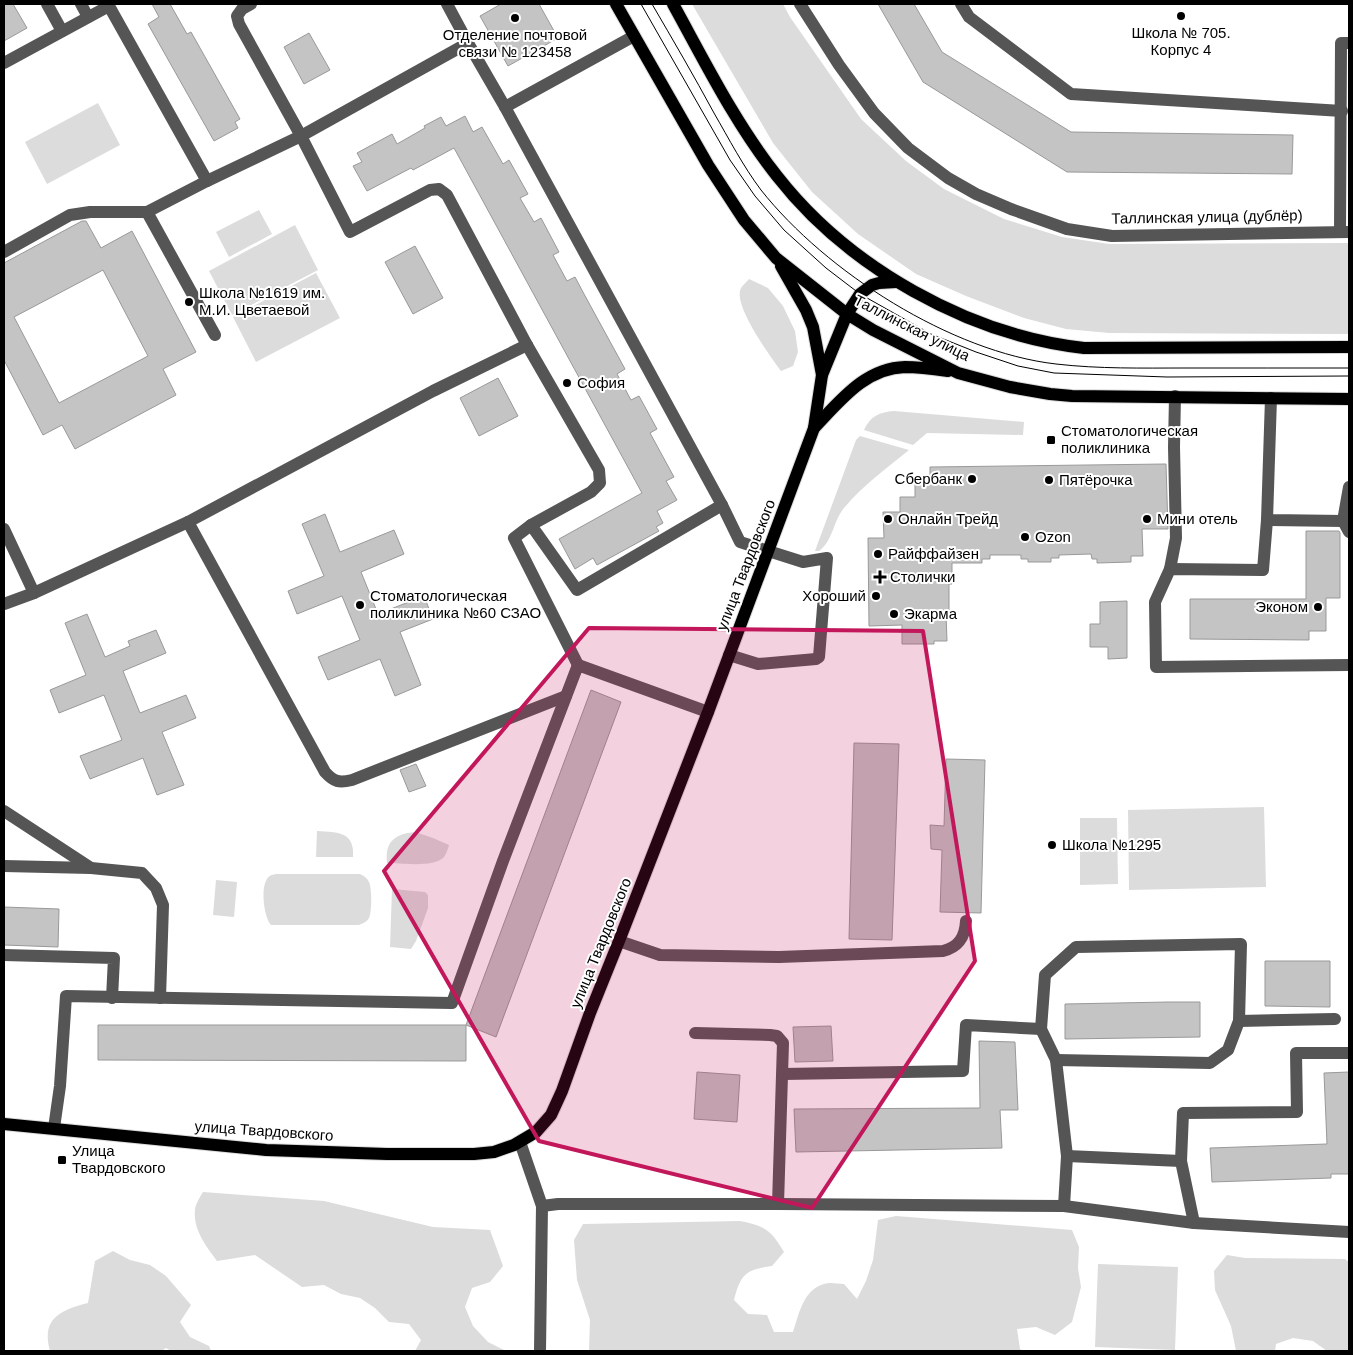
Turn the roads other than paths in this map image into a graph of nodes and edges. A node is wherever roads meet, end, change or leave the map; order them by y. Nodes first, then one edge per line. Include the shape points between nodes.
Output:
1 (47, 4) edge
2 (80, 4) edge
3 (251, 4) edge
4 (447, 4) edge
5 (616, 4) edge
6 (673, 4) edge
7 (800, 4) edge
8 (961, 4) edge
9 (108, 5) edge
10 (88, 17) junction
11 (62, 31) junction
12 (634, 36) junction
13 (468, 43) junction
14 (1349, 43) edge
15 (4, 63) edge
16 (504, 107) junction
17 (1342, 111) junction
18 (301, 136) junction
19 (207, 182) junction
20 (147, 212) junction
21 (1345, 232) edge
22 (4, 252) edge
23 (776, 258) junction
24 (896, 282) junction
25 (847, 314) junction
26 (215, 335) dead end
27 (527, 345) junction
28 (1349, 347) edge
29 (958, 373) junction
30 (822, 374) junction
31 (1175, 396) junction
32 (1272, 398) junction
33 (1349, 399) edge
34 (814, 428) junction
35 (1349, 487) edge
36 (722, 505) junction
37 (1267, 520) junction
38 (1343, 521) junction
39 (188, 522) junction
40 (532, 525) junction
41 (4, 529) edge
42 (1349, 532) edge
43 (768, 552) junction
44 (1170, 570) junction
45 (34, 593) junction
46 (4, 604) edge
47 (729, 655) junction
48 (578, 665) junction
49 (1349, 665) edge
50 (566, 696) junction
51 (708, 712) junction
52 (4, 812) edge
53 (4, 866) edge
54 (91, 868) junction
55 (966, 921) dead end
56 (620, 941) junction
57 (4, 955) edge
58 (112, 998) junction
59 (160, 998) junction
60 (1335, 1019) dead end
61 (1239, 1021) junction
62 (1041, 1029) junction
63 (695, 1032) dead end
64 (1349, 1053) edge
65 (1056, 1060) junction
66 (782, 1074) junction
67 (4, 1124) edge
68 (54, 1128) junction
69 (520, 1142) junction
70 (1067, 1156) junction
71 (1182, 1160) junction
72 (778, 1204) junction
73 (542, 1206) junction
74 (1064, 1206) junction
75 (1194, 1223) junction
76 (1349, 1232) edge
77 (540, 1351) edge

1 - 11 street
2 - 10 street
3 - 18 street via 237,16 240,24
4 - 13 street
5 - 12 main road, Таллинская улица
6 - 24 main road via 742,128 777,176 822,225
7 - 21 street, Таллинская улица (дублёр) via 874,113 908,148 948,178 994,202 1067,229 1112,236
8 - 17 street via 969,17 1071,94
9 - 10 street
9 - 19 street
10 - 11 street
11 - 15 street
12 - 16 street
12 - 23 main road, Таллинская улица via 708,165 744,220
13 - 16 street
13 - 18 street
14 - 17 street via 1341,43
16 - 36 street
17 - 21 street
18 - 19 street
18 - 27 street via 350,232 430,190 439,189 447,195
19 - 20 street
20 - 22 street via 70,215
20 - 26 street
23 - 25 main road, Таллинская улица
23 - 30 main road via 810,320
24 - 25 main road, улица Твардовского via 872,285 860,294
24 - 28 main road via 975,320 1066,346 1100,349
25 - 29 main road, Таллинская улица
25 - 30 main road, улица Твардовского
27 - 39 street via 433,391
27 - 40 street via 599,470 600,484
29 - 31 main road, Таллинская улица via 1050,394
29 - 34 main road via 904,368 881,372 855,386
30 - 34 main road, улица Твардовского
31 - 32 main road, Таллинская улица
31 - 44 street via 1176,538
32 - 33 main road, Таллинская улица
32 - 37 street
34 - 43 main road, улица Твардовского
35 - 38 street
36 - 40 street via 577,590
36 - 43 street via 740,542
37 - 38 street
37 - 44 street via 1263,570
38 - 42 street
39 - 45 street
39 - 50 street via 333,780 342,783 352,780
40 - 48 street via 514,538
41 - 45 street
43 - 47 main road, улица Твардовского
43 - 47 street via 803,562 827,558 819,657 758,664
44 - 49 street via 1155,602 1156,667
45 - 46 street
47 - 51 main road, улица Твардовского
48 - 50 street
48 - 51 street
50 - 59 street via 452,1003
51 - 56 main road, улица Твардовского
52 - 54 street
53 - 54 street
54 - 59 street via 142,874 156,888 163,906
55 - 56 street via 963,938 943,951 779,957 660,955
56 - 69 main road, улица Твардовского via 555,1108 536,1132
57 - 58 street via 114,958
58 - 59 street
58 - 68 street via 66,996
60 - 61 street
61 - 62 street via 1241,944 1076,947 1045,975
61 - 65 street via 1228,1050 1210,1063
62 - 65 street
62 - 66 street via 966,1025 963,1071
63 - 66 street via 778,1036 783,1043
64 - 71 street via 1296,1053 1297,1112 1183,1113
65 - 70 street
66 - 72 street
67 - 68 main road, улица Твардовского
68 - 69 main road, улица Твардовского via 310,1152 474,1154 502,1150
69 - 73 street
70 - 71 street
70 - 74 street
71 - 75 street
72 - 73 street
72 - 74 street
73 - 77 street
74 - 75 street
75 - 76 street

